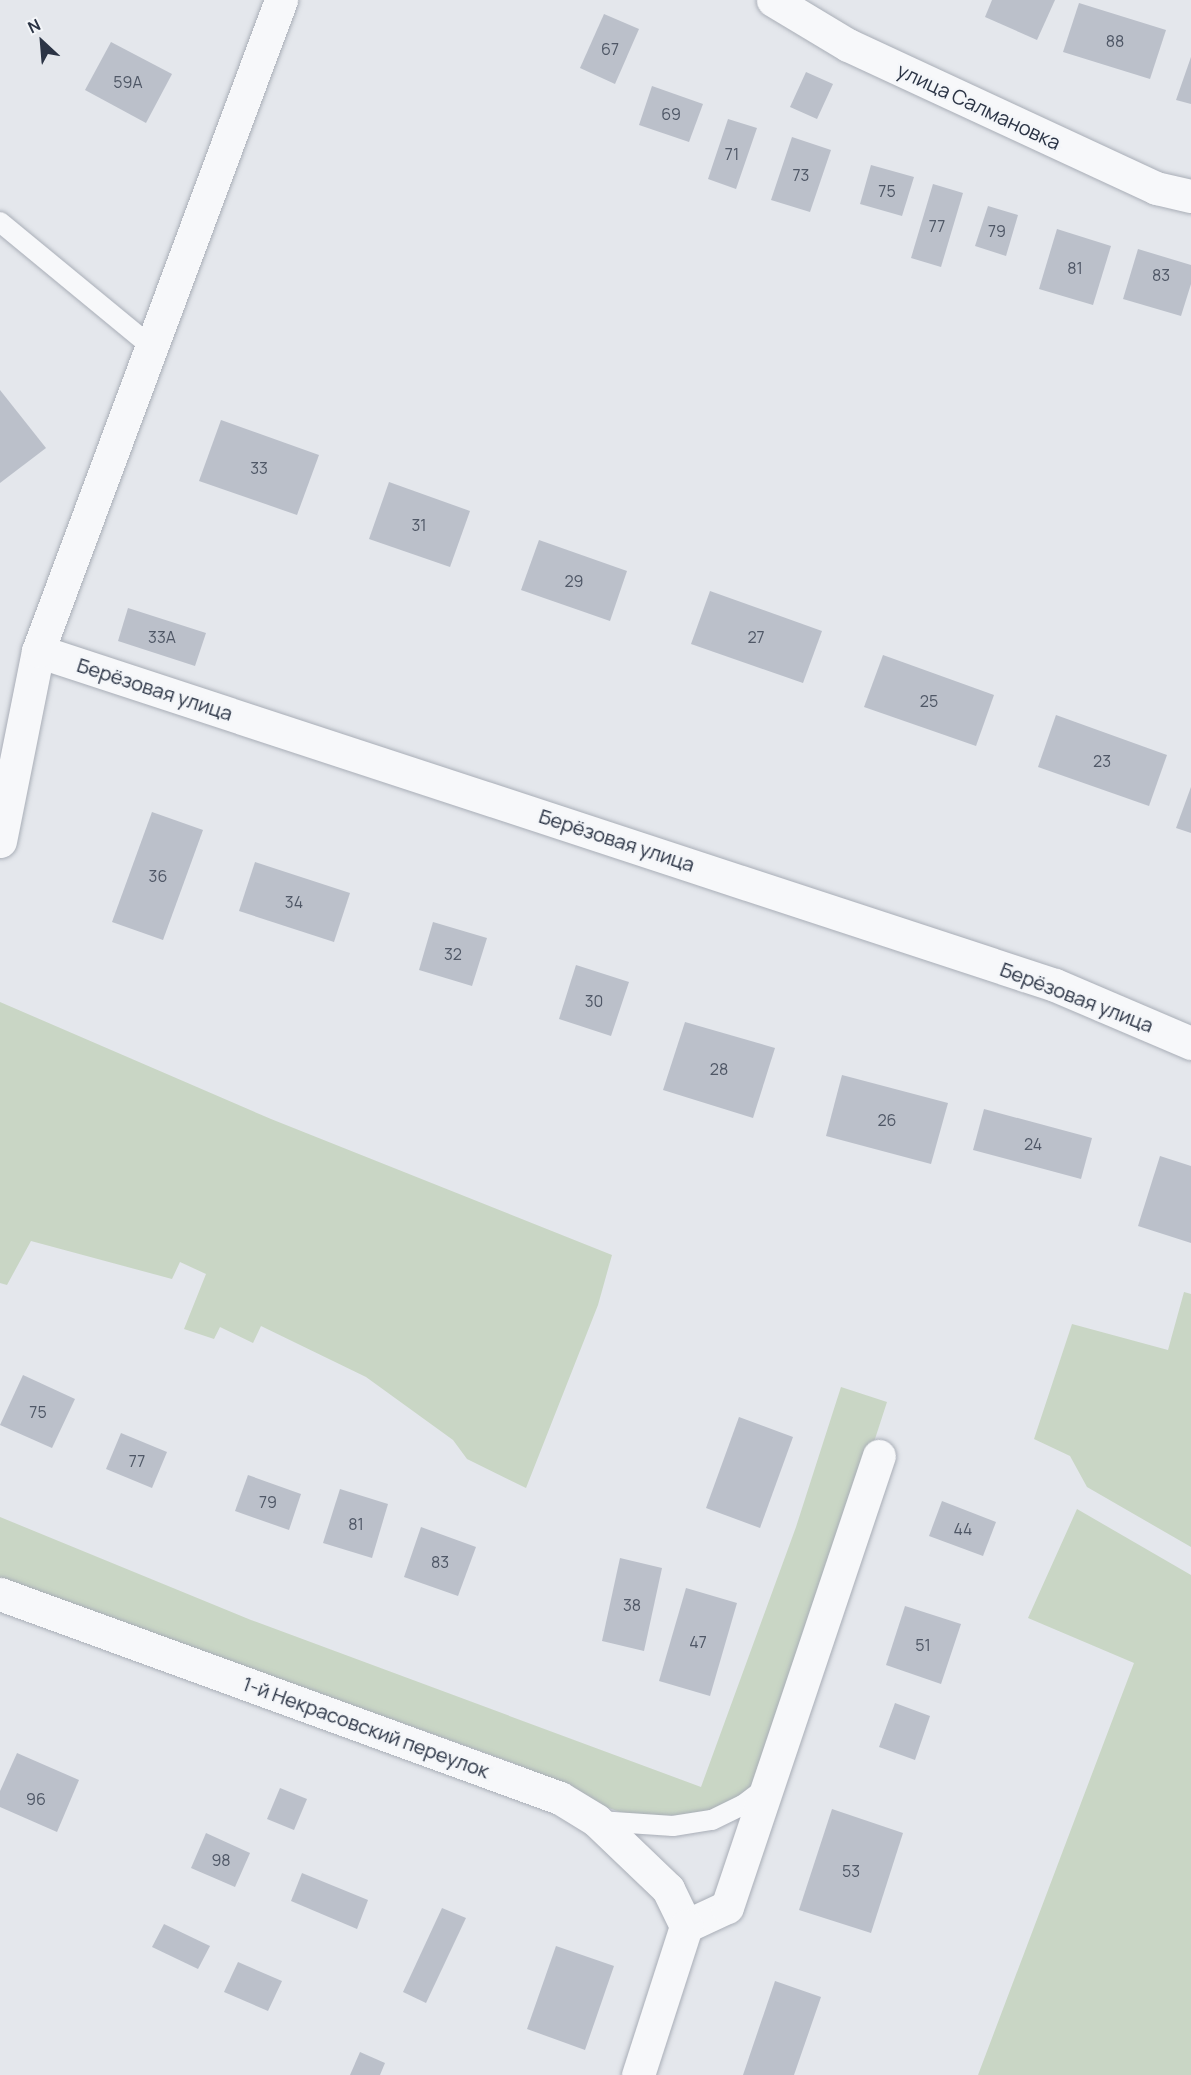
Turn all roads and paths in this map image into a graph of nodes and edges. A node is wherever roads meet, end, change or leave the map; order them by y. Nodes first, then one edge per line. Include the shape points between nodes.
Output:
1 (281, 0) edge
2 (773, 0) edge
3 (1191, 196) edge
4 (0, 222) edge
5 (153, 348) junction
6 (38, 651) junction
7 (4, 805) edge
8 (0, 841) edge
9 (1191, 1043) edge
10 (879, 1456) dead end
11 (0, 1594) edge
12 (770, 1783) junction
13 (596, 1820) junction
14 (686, 1926) junction
15 (638, 2075) edge

1 - 5 street
2 - 3 street, улица Салмановка via 848,45 1156,188
4 - 5 lane
5 - 6 street
6 - 7 street
6 - 9 street, Берёзовая улица via 1055,985
7 - 8 street
10 - 12 street
11 - 13 street, 1-й Некрасовский переулок via 560,1798
12 - 13 lane via 743,1806 712,1820 673,1826
12 - 14 street via 727,1907
13 - 14 street, 1-й Некрасовский переулок via 668,1890
14 - 15 street

